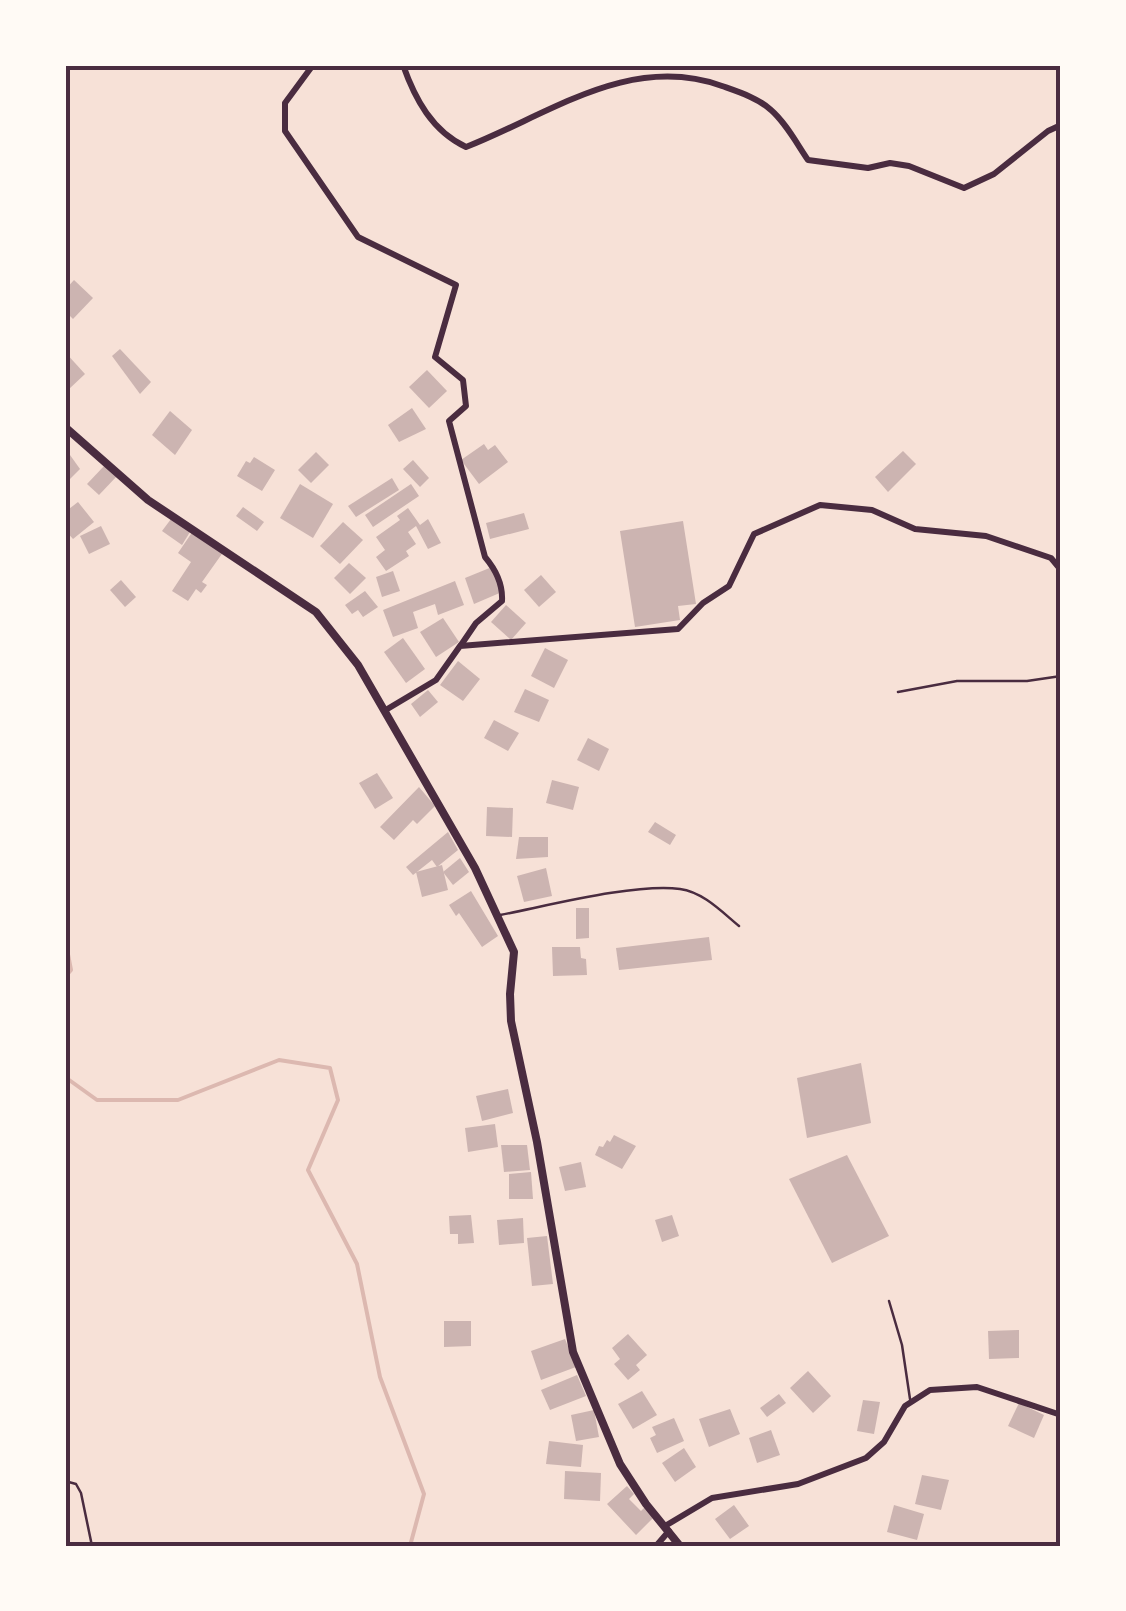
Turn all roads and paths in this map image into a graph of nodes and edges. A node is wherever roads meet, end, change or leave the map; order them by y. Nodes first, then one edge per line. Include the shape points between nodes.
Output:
1 (313, 65) edge
2 (403, 65) edge
3 (1061, 126) edge
4 (65, 427) edge
5 (1061, 570) edge
6 (460, 646) junction
7 (1061, 676) edge
8 (898, 692) dead end
9 (384, 711) junction
10 (499, 916) junction
11 (739, 926) dead end
12 (889, 1301) dead end
13 (911, 1401) junction
14 (1061, 1415) edge
15 (65, 1481) edge
16 (667, 1529) junction
17 (92, 1546) edge
18 (656, 1546) edge
19 (680, 1546) edge

1 - 6 street via 285,103 285,131 358,238 456,284 434,357 463,380 466,406 450,421 485,558 503,592
2 - 3 street via 415,98 449,139 466,147 613,82 652,75 682,75 748,96 772,110 808,160 910,166 964,188
4 - 9 street via 148,500 316,612
5 - 6 street via 1050,558 986,536 915,529 872,510 820,505 754,534 730,586 678,629
6 - 9 street via 436,680
7 - 8 lane via 957,681
9 - 10 street
10 - 11 lane via 682,889
10 - 16 street via 514,952 511,1022 573,1352 620,1464
12 - 13 lane
13 - 14 street via 930,1390 977,1387
13 - 16 street via 866,1458 798,1484 712,1498
15 - 17 path via 82,1494
16 - 18 street
16 - 19 street

